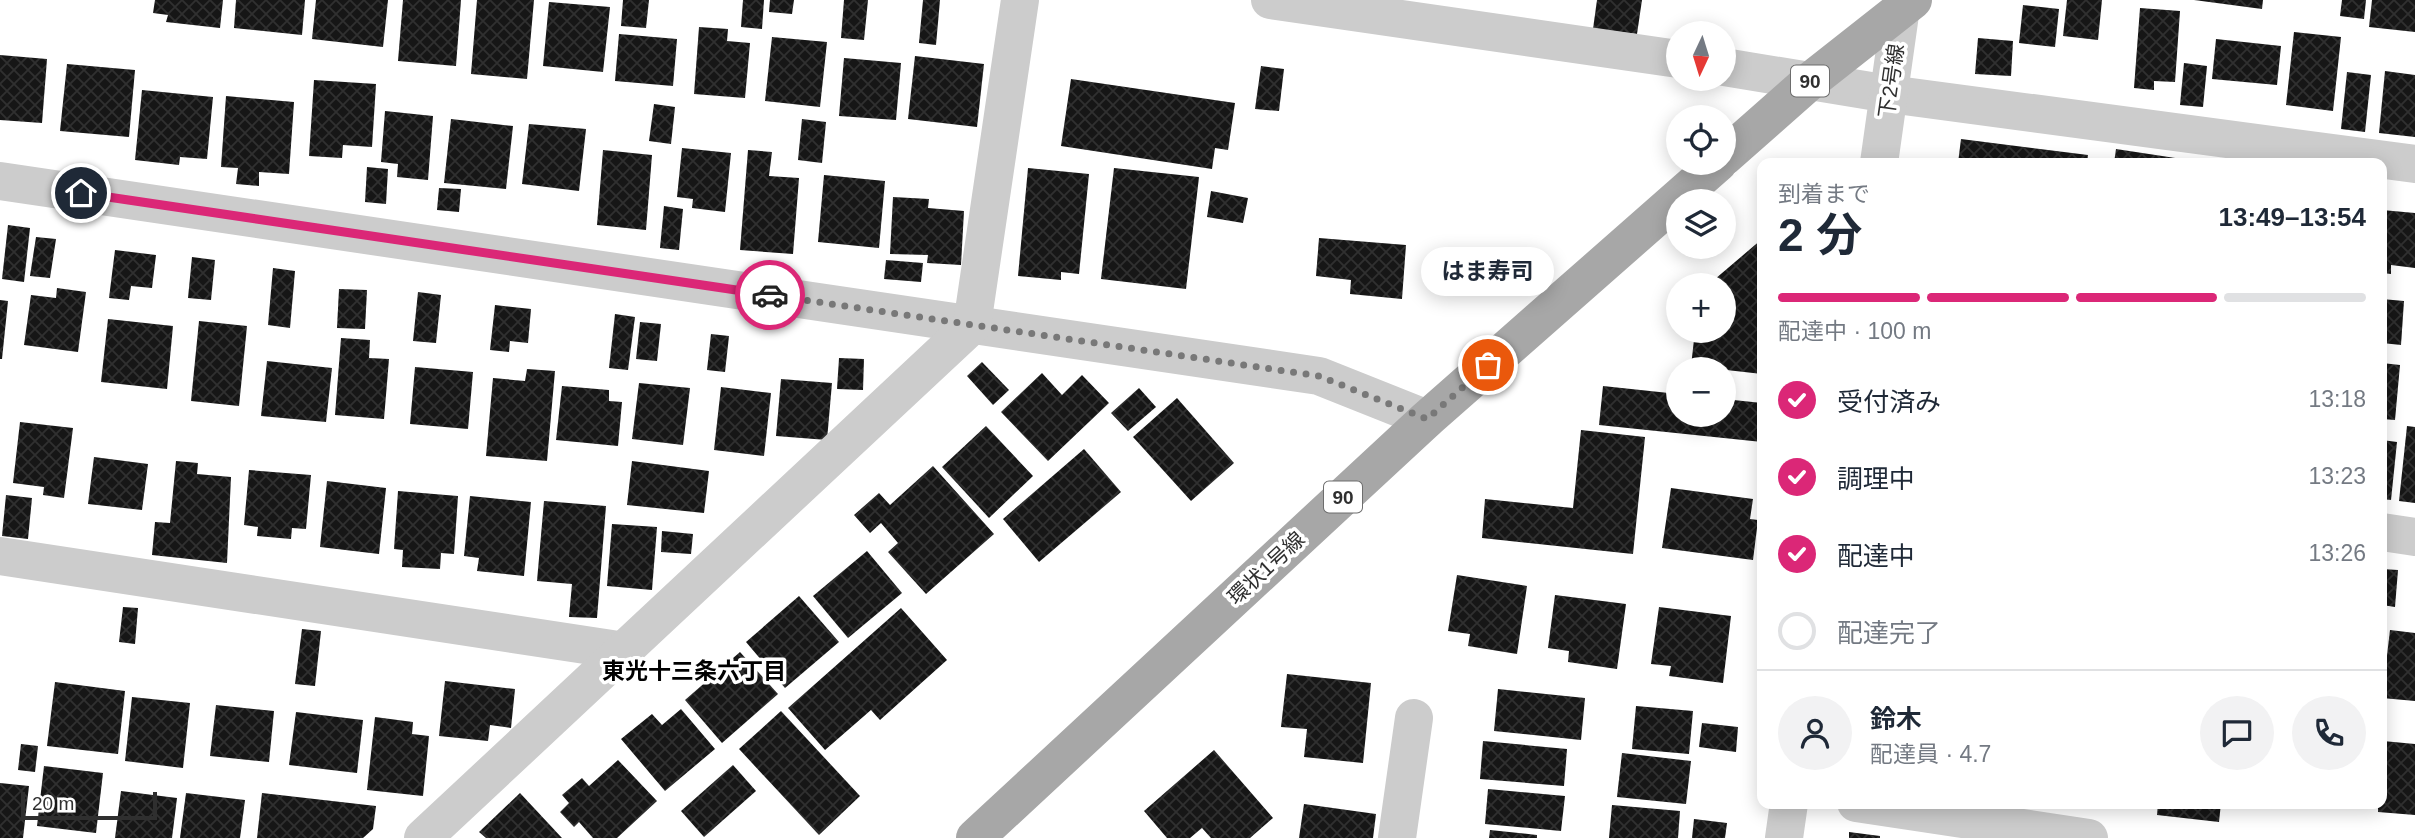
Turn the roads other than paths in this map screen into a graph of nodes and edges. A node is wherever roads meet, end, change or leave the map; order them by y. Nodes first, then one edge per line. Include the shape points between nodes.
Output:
1 (1020, 0) edge
2 (1270, 0) edge
3 (1906, 2) edge
4 (1666, 57) edge
5 (1736, 69) edge
6 (1810, 82) junction
7 (1889, 94) junction
8 (1736, 147) edge
9 (2288, 155) edge
10 (1880, 158) edge
11 (2330, 158) edge
12 (2387, 162) edge
13 (2415, 164) edge
14 (1704, 175) edge
15 (0, 181) edge
16 (972, 325) junction
17 (1427, 419) junction
18 (2387, 533) edge
19 (2415, 537) edge
20 (0, 556) edge
21 (625, 651) junction
22 (1414, 718) dead end
23 (1788, 809) edge
24 (1896, 809) edge
25 (423, 838) edge
26 (975, 838) edge
27 (1397, 838) edge
28 (1784, 838) edge
29 (2089, 838) edge

1 - 16 street
2 - 4 street
3 - 6 main road, 90
3 - 7 street, 下2号線
5 - 6 street
6 - 7 street
6 - 8 main road, 90
7 - 9 street
7 - 10 street, 下2号線
9 - 11 street
12 - 13 street
14 - 17 main road, 環状1号線 / 90
15 - 16 street
16 - 17 street via 1319,376
16 - 21 street
17 - 26 main road, 環状1号線 / 90
18 - 19 street
20 - 21 street
21 - 25 street
22 - 27 street
23 - 28 street
24 - 29 street

